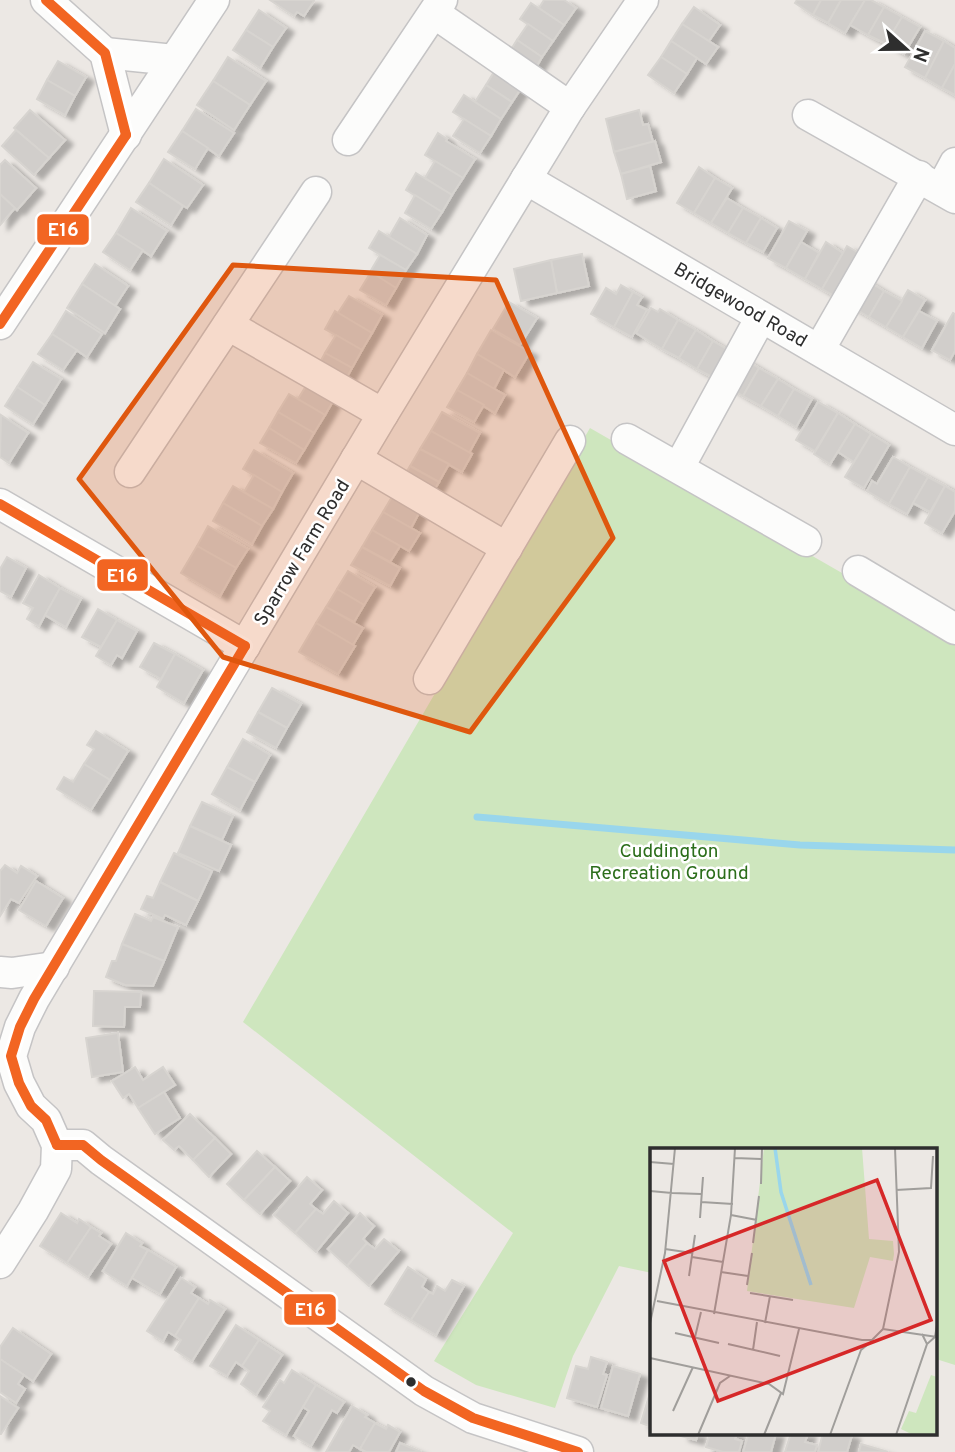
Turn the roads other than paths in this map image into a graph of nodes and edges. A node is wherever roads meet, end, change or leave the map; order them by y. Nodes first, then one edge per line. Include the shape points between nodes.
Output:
1 (46, 0) edge
2 (214, 0) edge
3 (643, 0) edge
4 (438, 6) edge
5 (105, 53) junction
6 (174, 60) junction
7 (570, 107) junction
8 (808, 116) dead end
9 (126, 135) junction
10 (348, 140) dead end
11 (955, 163) edge
12 (526, 179) junction
13 (938, 188) edge
14 (316, 192) dead end
15 (761, 317) junction
16 (0, 324) edge
17 (228, 325) junction
18 (819, 350) junction
19 (383, 414) junction
20 (955, 430) edge
21 (627, 439) dead end
22 (570, 441) dead end
23 (356, 459) junction
24 (679, 467) junction
25 (130, 472) dead end
26 (0, 504) edge
27 (806, 541) dead end
28 (507, 548) junction
29 (858, 571) dead end
30 (955, 629) edge
31 (245, 646) junction
32 (429, 679) dead end
33 (54, 967) junction
34 (0, 972) edge
35 (5, 1043) edge
36 (57, 1145) junction
37 (0, 1263) edge
38 (578, 1452) edge

1 - 5 street
2 - 6 street
3 - 7 street, Sparrow Farm Road
4 - 7 street
4 - 10 street
5 - 6 street
5 - 9 street
6 - 9 street
7 - 12 street, Sparrow Farm Road
8 - 13 street
9 - 16 street
11 - 13 street
12 - 15 street, Bridgewood Road
12 - 19 street, Sparrow Farm Road
13 - 18 street
14 - 17 street
15 - 18 street, Bridgewood Road
15 - 24 street
17 - 19 street
17 - 25 street
18 - 20 street, Bridgewood Road
19 - 23 street, Sparrow Farm Road
21 - 24 street
22 - 28 street
23 - 28 street
23 - 31 street, Sparrow Farm Road
24 - 27 street
26 - 31 street
28 - 32 street
29 - 30 street
31 - 33 street, Sparrow Farm Road
33 - 34 street
33 - 35 street, Sparrow Farm Road via 20,1027
35 - 36 street, Sparrow Farm Road via 19,1083 31,1106 46,1120
36 - 37 street via 56,1169
36 - 38 street via 83,1145 424,1391 473,1418

